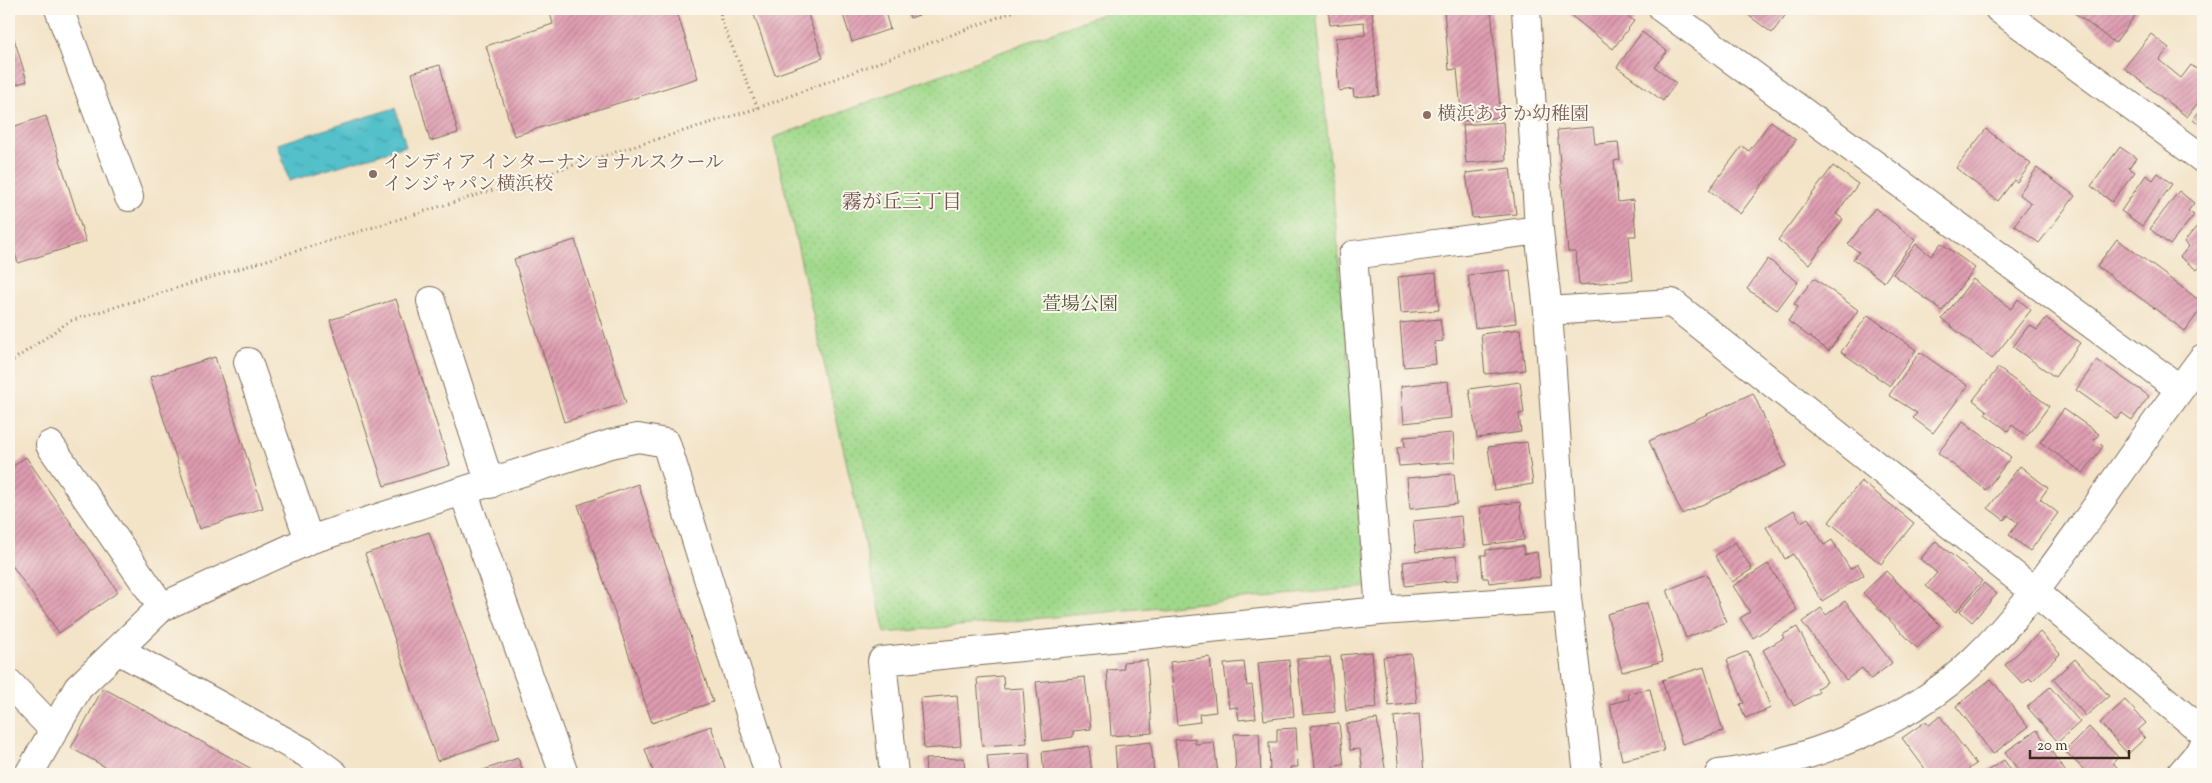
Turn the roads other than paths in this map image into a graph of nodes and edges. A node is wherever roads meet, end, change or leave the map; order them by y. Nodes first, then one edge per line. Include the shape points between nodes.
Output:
1 (59, 9) edge
2 (1526, 9) edge
3 (1663, 9) edge
4 (1999, 9) edge
5 (2203, 159) edge
6 (129, 198) dead end
7 (1539, 230) junction
8 (431, 301) dead end
9 (1548, 311) junction
10 (2203, 358) edge
11 (248, 362) dead end
12 (2180, 389) junction
13 (50, 445) dead end
14 (490, 484) junction
15 (464, 491) junction
16 (309, 540) junction
17 (2035, 592) junction
18 (1567, 598) junction
19 (162, 607) junction
20 (1380, 611) junction
21 (118, 650) junction
22 (9, 683) edge
23 (53, 729) junction
24 (2203, 732) edge
25 (2203, 748) edge
26 (28, 774) edge
27 (334, 774) edge
28 (564, 774) edge
29 (769, 774) edge
30 (894, 774) edge
31 (1588, 774) edge
32 (1719, 774) edge
33 (2181, 774) edge

1 - 6 street
2 - 7 street
3 - 12 street
4 - 5 street
7 - 9 street
7 - 20 street via 1353,255
8 - 14 street
9 - 17 street via 1672,303
9 - 18 street
10 - 12 street
11 - 16 street
12 - 17 street
13 - 19 street
14 - 15 street
14 - 29 street via 610,444 638,438 666,443
15 - 16 street
15 - 28 street
16 - 19 street
17 - 24 street
17 - 32 street via 1973,662 1916,706 1840,744 1755,770
18 - 20 street
18 - 31 street
19 - 21 street
20 - 30 street via 882,660
21 - 23 street via 78,688
21 - 27 street via 306,753
22 - 23 street
23 - 26 street
25 - 33 street

